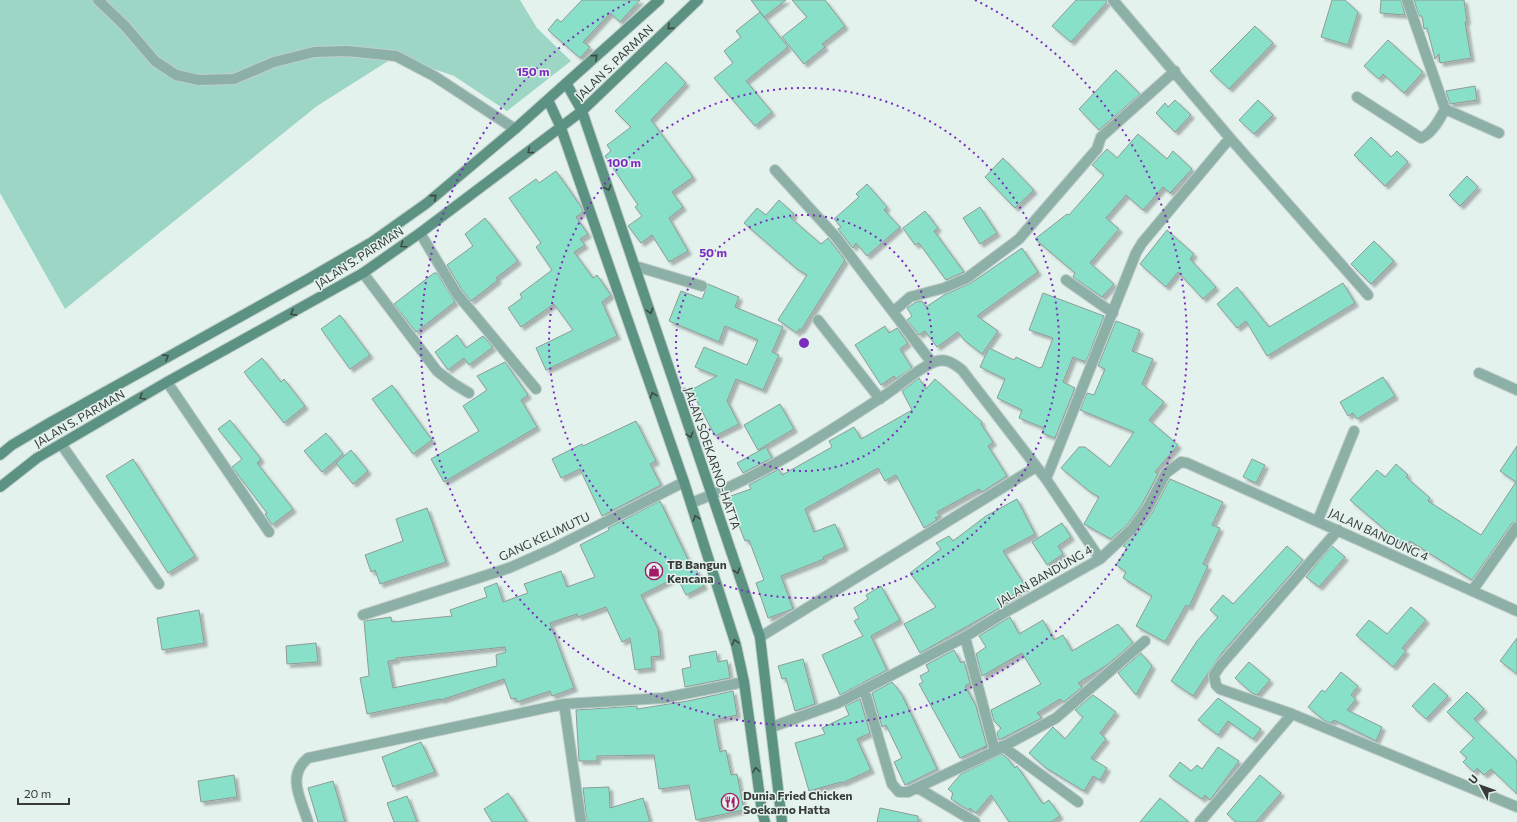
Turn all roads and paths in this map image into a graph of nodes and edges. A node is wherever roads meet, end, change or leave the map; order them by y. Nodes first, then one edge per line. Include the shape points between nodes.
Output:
1 (98, 0) edge
2 (659, 0) edge
3 (698, 0) edge
4 (1113, 0) edge
5 (1407, 0) edge
6 (1176, 73) junction
7 (566, 83) junction
8 (1357, 97) dead end
9 (548, 100) junction
10 (1445, 109) junction
11 (582, 111) junction
12 (561, 128) junction
13 (515, 129) junction
14 (1499, 133) dead end
15 (1230, 138) junction
16 (775, 170) dead end
17 (420, 233) junction
18 (635, 266) junction
19 (364, 272) junction
20 (1066, 280) dead end
21 (702, 286) dead end
22 (1368, 294) dead end
23 (893, 312) junction
24 (1113, 313) junction
25 (818, 320) dead end
26 (932, 363) junction
27 (1479, 373) dead end
28 (167, 382) junction
29 (536, 390) dead end
30 (1517, 390) edge
31 (469, 393) dead end
32 (880, 399) junction
33 (1354, 431) dead end
34 (61, 444) junction
35 (0, 455) edge
36 (1036, 467) junction
37 (1046, 479) junction
38 (684, 482) junction
39 (0, 487) edge
40 (711, 496) junction
41 (691, 503) junction
42 (1318, 520) junction
43 (1517, 527) edge
44 (1338, 530) junction
45 (269, 532) dead end
46 (1100, 559) junction
47 (159, 584) dead end
48 (1472, 591) junction
49 (1517, 611) edge
50 (363, 615) dead end
51 (760, 637) junction
52 (965, 637) junction
53 (1145, 641) dead end
54 (744, 682) junction
55 (864, 689) junction
56 (564, 704) junction
57 (1292, 714) junction
58 (772, 728) junction
59 (998, 748) junction
60 (918, 788) junction
61 (1078, 802) dead end
62 (1517, 807) edge
63 (308, 822) edge
64 (581, 822) edge
65 (765, 822) edge
66 (782, 822) edge
67 (975, 822) edge
68 (1200, 822) edge

1 - 13 street via 155,61 176,75 199,80 234,79 274,62 314,52 346,51 396,56 434,76
7 -> 2 main road, JALAN S. PARMAN
3 -> 11 main road, JALAN S. PARMAN
4 - 6 street
5 - 10 street
6 - 15 street
6 - 23 street via 1101,137 1097,149 1019,239 966,278 944,288 910,297
7 - 9 main road, JALAN S. PARMAN
7 - 11 main road, JALAN SOEKARNO-HATTA
8 - 10 street via 1421,138 1430,132
9 - 12 main road
9 - 13 main road, JALAN S. PARMAN
10 - 14 street
11 - 12 main road, JALAN S. PARMAN
11 -> 18 main road, JALAN SOEKARNO-HATTA
12 -> 17 main road, JALAN S. PARMAN
38 -> 12 main road
35 -> 13 main road, JALAN S. PARMAN via 51,422 372,242 427,203
15 - 22 street
15 - 24 street via 1142,243 1130,265
16 - 23 street via 836,236
17 -> 19 main road, JALAN S. PARMAN
17 - 29 street via 457,294
18 - 21 street
18 -> 40 main road, JALAN SOEKARNO-HATTA
19 -> 28 main road, JALAN S. PARMAN
19 - 31 street via 437,371
20 - 24 street
23 - 26 street
24 - 37 street
25 - 32 street
26 - 32 street
26 - 36 street via 949,361 962,370
27 - 30 street
28 -> 34 main road, JALAN S. PARMAN
28 - 45 street
32 - 40 street via 775,464
33 - 42 street
34 - 39 main road, JALAN S. PARMAN via 37,458
34 - 47 street
36 - 37 street
36 - 51 street
37 - 46 street
38 - 41 main road
38 - 50 street, GANG KELIMUTU via 509,568
40 - 41 street
40 -> 51 main road, JALAN SOEKARNO-HATTA
54 -> 41 main road via 736,645
42 - 44 street, JALAN BANDUNG 4
42 - 46 street, JALAN BANDUNG 4 via 1181,462 1166,473 1147,509 1132,529
43 - 48 street
44 - 48 street, JALAN BANDUNG 4
44 - 57 street via 1214,675 1216,685 1220,689
46 - 52 street, JALAN BANDUNG 4
48 - 49 street, JALAN BANDUNG 4
51 - 58 main road, JALAN SOEKARNO-HATTA
52 - 55 street, JALAN BANDUNG 4
52 - 59 street
53 - 59 street via 1056,718
54 - 56 street via 664,698
65 -> 54 main road
55 - 58 street, JALAN BANDUNG 4 via 838,703
55 - 60 street via 892,784 898,792
56 - 63 street via 308,758 301,763 295,781
56 - 64 street
57 - 62 street
57 - 68 street
58 - 66 main road, JALAN SOEKARNO-HATTA
59 - 60 street
59 - 61 street
60 - 67 street

